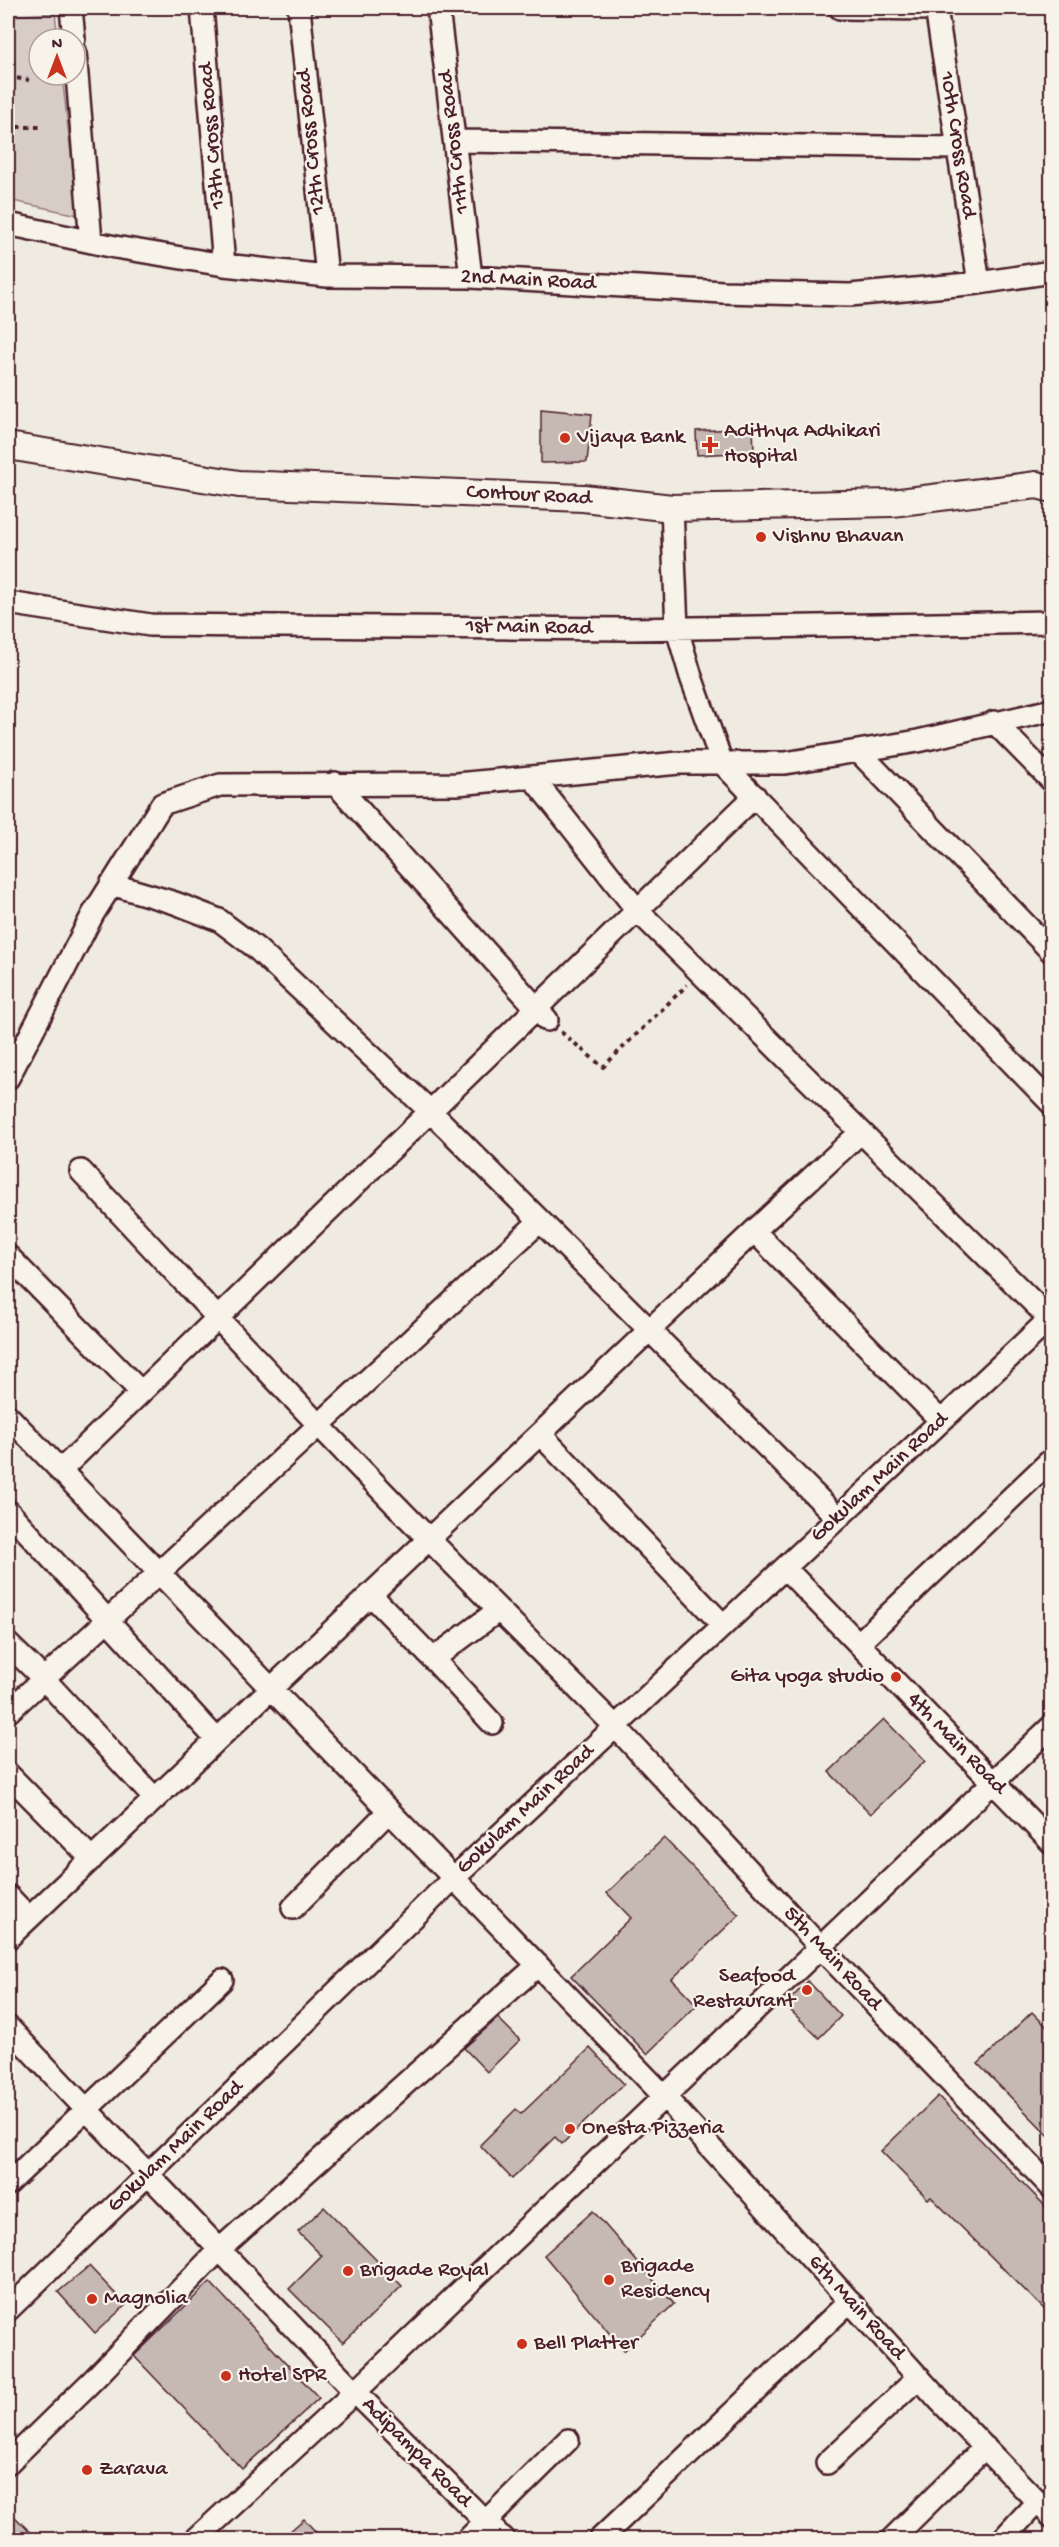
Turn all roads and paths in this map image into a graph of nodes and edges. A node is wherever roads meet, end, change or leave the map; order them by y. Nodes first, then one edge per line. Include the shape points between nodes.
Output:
1 (71, 8) edge
2 (202, 8) edge
3 (299, 8) edge
4 (438, 8) edge
5 (840, 8) edge
6 (936, 8) edge
7 (73, 27) edge
8 (8, 77) edge
9 (27, 80) edge
10 (78, 87) edge
11 (8, 127) edge
12 (41, 127) dead end
13 (456, 141) junction
14 (958, 147) junction
15 (8, 224) edge
16 (91, 242) junction
17 (224, 265) junction
18 (1052, 272) edge
19 (327, 276) junction
20 (471, 277) junction
21 (979, 283) junction
22 (8, 446) edge
23 (1047, 483) edge
24 (672, 508) junction
25 (8, 603) edge
26 (1052, 622) edge
27 (676, 629) junction
28 (1052, 710) edge
29 (994, 722) junction
30 (858, 751) junction
31 (722, 763) junction
32 (532, 777) junction
33 (1052, 781) edge
34 (335, 783) junction
35 (755, 796) junction
36 (111, 884) junction
37 (637, 910) junction
38 (1052, 952) edge
39 (696, 976) junction
40 (542, 1015) junction
41 (8, 1078) edge
42 (1052, 1104) edge
43 (430, 1111) junction
44 (861, 1132) junction
45 (81, 1171) dead end
46 (540, 1221) junction
47 (754, 1231) junction
48 (8, 1256) edge
49 (217, 1318) junction
50 (1051, 1318) edge
51 (651, 1331) junction
52 (141, 1392) junction
53 (8, 1416) edge
54 (941, 1421) junction
55 (318, 1424) junction
56 (541, 1435) junction
57 (1052, 1459) edge
58 (60, 1471) junction
59 (8, 1511) edge
60 (838, 1518) junction
61 (429, 1540) junction
62 (784, 1568) junction
63 (159, 1572) junction
64 (371, 1595) junction
65 (499, 1610) junction
66 (108, 1620) junction
67 (723, 1625) junction
68 (859, 1643) junction
69 (8, 1644) edge
70 (433, 1659) junction
71 (44, 1679) junction
72 (271, 1689) junction
73 (8, 1712) edge
74 (492, 1723) dead end
75 (615, 1726) junction
76 (1052, 1726) edge
77 (217, 1740) junction
78 (8, 1774) edge
79 (994, 1781) junction
80 (155, 1799) junction
81 (389, 1811) junction
82 (1052, 1843) edge
83 (92, 1858) junction
84 (454, 1878) junction
85 (8, 1896) edge
86 (293, 1908) dead end
87 (29, 1918) junction
88 (8, 1938) edge
89 (820, 1947) junction
90 (538, 1965) junction
91 (222, 1980) dead end
92 (8, 2027) edge
93 (664, 2096) junction
94 (86, 2109) junction
95 (148, 2174) junction
96 (8, 2184) edge
97 (1052, 2188) edge
98 (219, 2250) junction
99 (850, 2301) junction
100 (8, 2310) edge
101 (919, 2377) junction
102 (355, 2392) junction
103 (568, 2440) dead end
104 (985, 2447) junction
105 (8, 2463) edge
106 (827, 2463) dead end
107 (1044, 2509) edge
108 (486, 2522) junction
109 (195, 2540) edge
110 (466, 2540) edge
111 (504, 2540) edge
112 (599, 2540) edge
113 (891, 2540) edge
114 (1002, 2540) edge

1 - 7 street
2 - 17 street, 13th Cross Road
3 - 19 street, 12th Cross Road
4 - 13 street, 11th Cross Road
5 - 6 street
6 - 14 street, 10th Cross Road
8 - 9 path
10 - 16 street
11 - 12 path
13 - 14 street
13 - 20 street, 11th Cross Road
14 - 21 street, 10th Cross Road
15 - 16 street, 2nd Main Road
16 - 17 street, 2nd Main Road
17 - 19 street, 2nd Main Road
18 - 21 street, 2nd Main Road
19 - 20 street, 2nd Main Road
20 - 21 street, 2nd Main Road via 723,292 850,295
22 - 24 main road, Contour Road via 239,484 583,498
23 - 24 main road, Contour Road via 892,503
24 - 27 street
25 - 27 street, 1st Main Road via 150,625
26 - 27 street, 1st Main Road
27 - 31 street
28 - 29 street
29 - 30 street
29 - 33 street
30 - 31 street via 785,763
30 - 38 street
31 - 32 street via 679,763
31 - 35 street
32 - 34 street via 457,784
32 - 37 street
34 - 36 street via 220,785 162,804
34 - 40 street
35 - 37 street
35 - 42 street
36 - 41 street
36 - 43 street via 219,920 256,948
37 - 39 street
37 - 40 street
39 - 40 path via 603,1067
39 - 44 street
40 - 43 street
43 - 46 street
43 - 49 street
44 - 47 street
44 - 50 street
45 - 49 street, 5th Main Road
46 - 51 street
46 - 55 street
47 - 51 street
47 - 54 street
48 - 52 street
49 - 52 street
49 - 55 street, 5th Main Road
50 - 54 street, Gokulam Main Road
51 - 56 street
51 - 60 street
52 - 58 street
53 - 58 street, 6th Main Road
54 - 60 street, Gokulam Main Road
55 - 61 street, 5th Main Road
55 - 63 street
56 - 61 street
56 - 67 street
57 - 68 street
58 - 63 street, 6th Main Road
59 - 66 street
60 - 62 street, Gokulam Main Road
61 - 64 street
61 - 65 street, 5th Main Road
62 - 67 street, Gokulam Main Road
62 - 68 street, 4th Main Road
63 - 66 street
63 - 72 street, 6th Main Road
64 - 70 street
64 - 72 street
65 - 70 street
65 - 75 street, 5th Main Road
66 - 71 street
66 - 77 street
67 - 75 street, Gokulam Main Road
68 - 79 street, 4th Main Road
69 - 71 street
70 - 74 street
71 - 73 street
71 - 80 street
72 - 77 street
72 - 81 street, 6th Main Road
75 - 84 street, Gokulam Main Road
75 - 89 street, 5th Main Road
76 - 79 street
77 - 80 street
78 - 83 street
79 - 82 street, 4th Main Road
79 - 89 street
80 - 83 street
81 - 84 street, 6th Main Road
81 - 86 street
83 - 87 street
84 - 90 street, 6th Main Road
84 - 95 street, Gokulam Main Road
85 - 87 street
87 - 88 street
89 - 93 street
89 - 97 street, 5th Main Road
90 - 93 street, 6th Main Road
90 - 98 street
91 - 94 street
92 - 94 street, Adipampa Road
93 - 99 street, 6th Main Road
93 - 102 street
94 - 95 street, Adipampa Road
94 - 96 street
95 - 98 street, Adipampa Road
95 - 100 street, Gokulam Main Road
98 - 102 street, Adipampa Road
98 - 105 street
99 - 101 street, 6th Main Road
99 - 112 street
101 - 104 street, 6th Main Road
101 - 106 street
102 - 108 street, Adipampa Road
102 - 109 street
103 - 108 street
104 - 107 street, 6th Main Road
104 - 113 street
107 - 114 street
108 - 110 street
108 - 111 street, Adipampa Road

